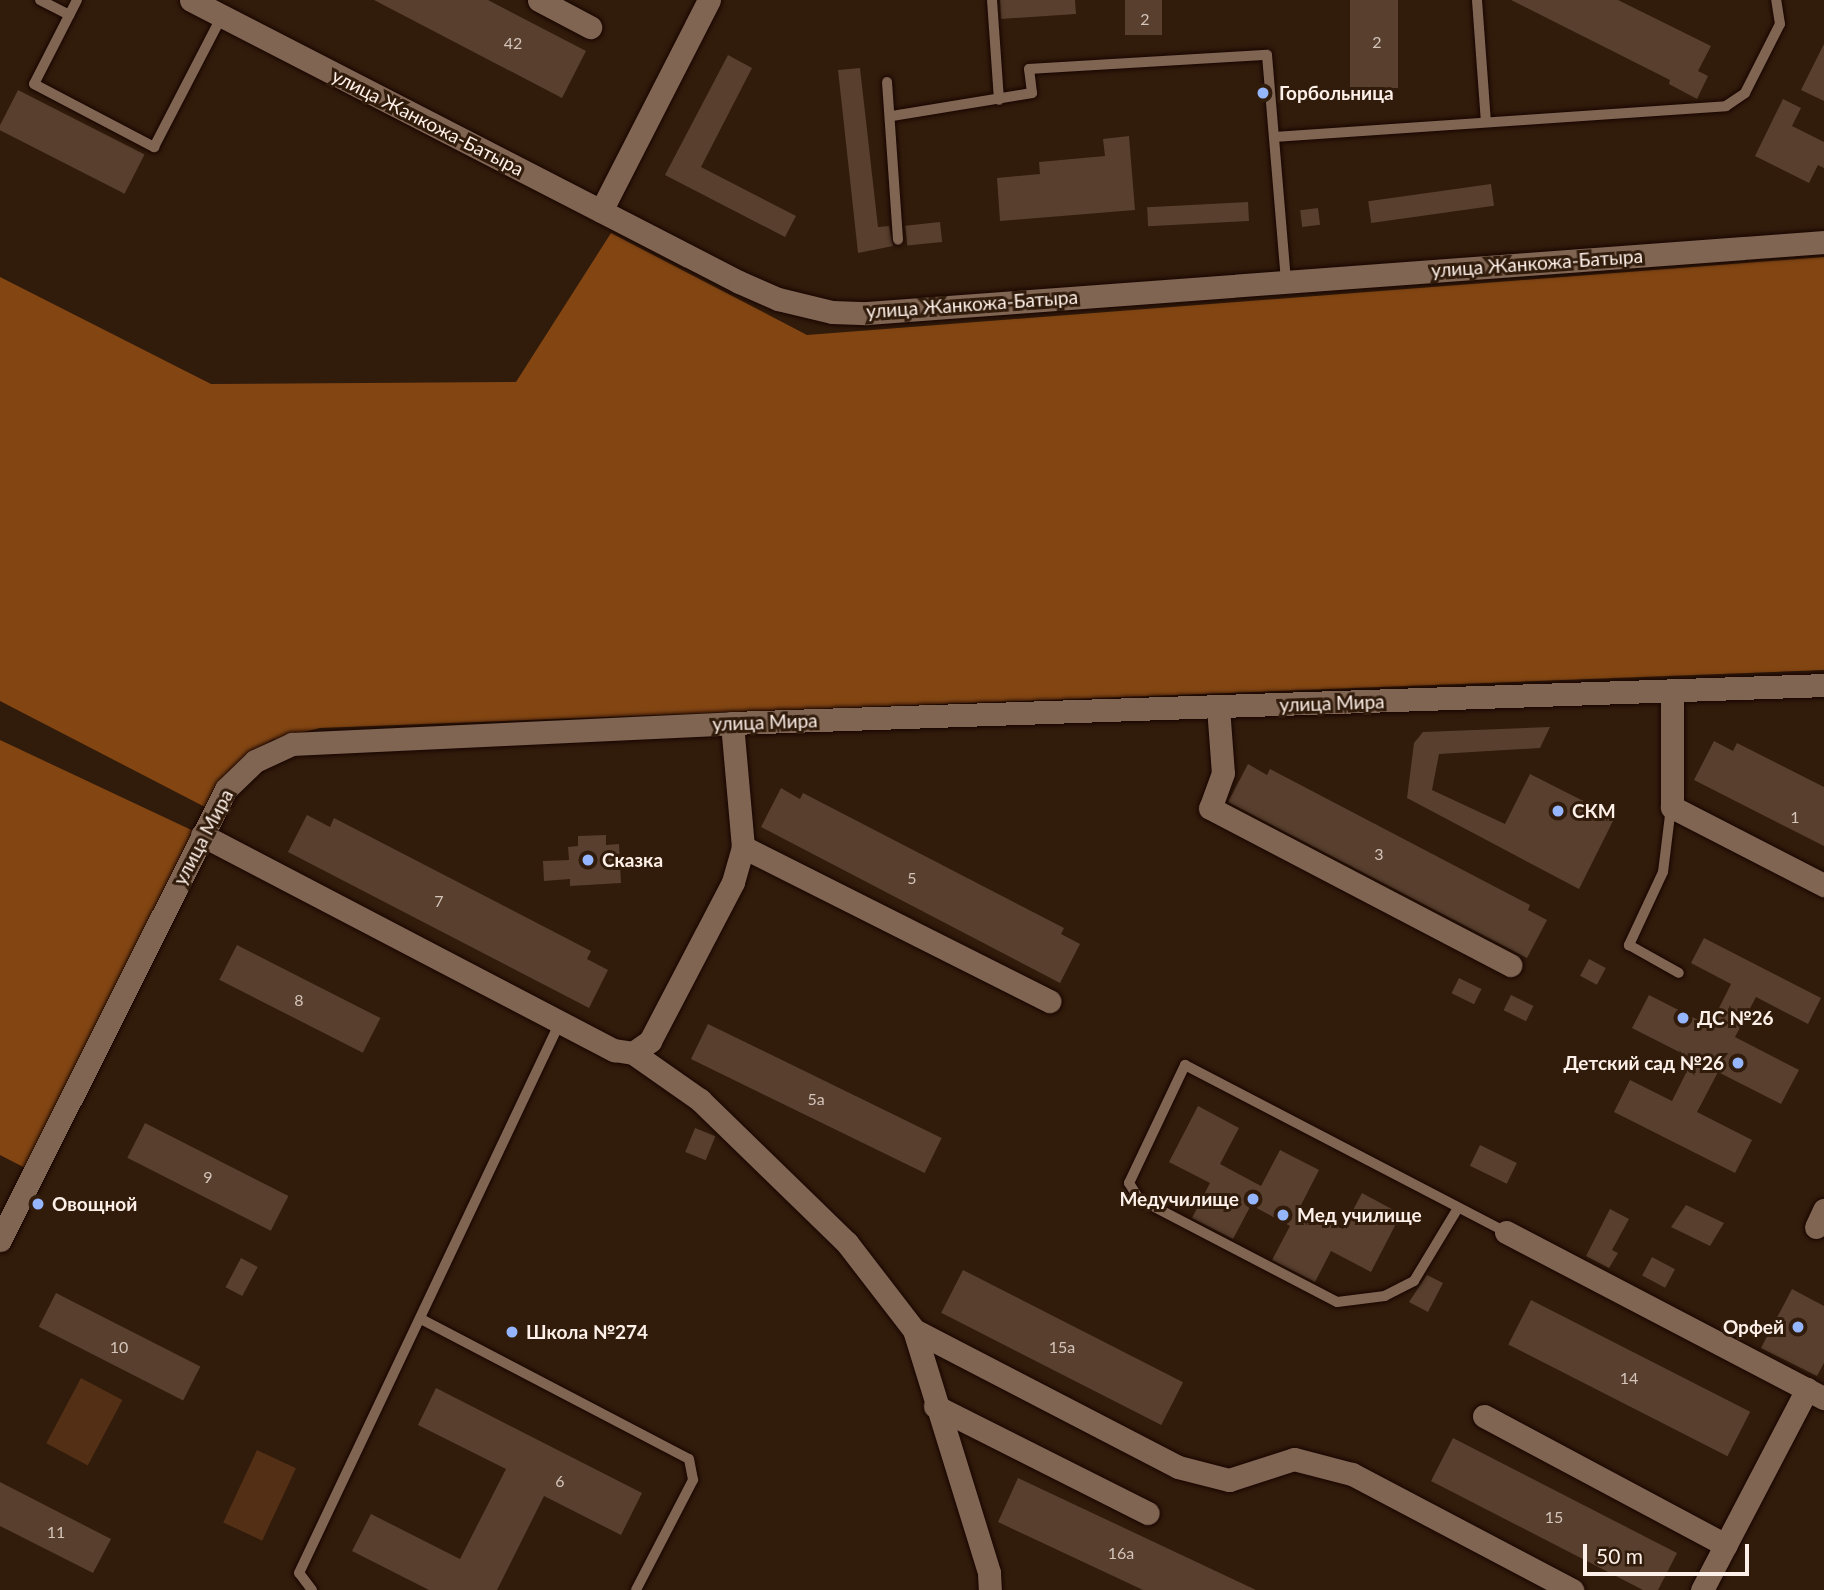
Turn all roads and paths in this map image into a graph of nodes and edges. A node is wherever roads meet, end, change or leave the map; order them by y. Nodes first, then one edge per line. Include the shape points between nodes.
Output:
1 (40, 0) edge
2 (77, 0) edge
3 (191, 0) edge
4 (539, 0) edge
5 (709, 0) edge
6 (992, 0) edge
7 (1477, 0) edge
8 (1776, 0) edge
9 (69, 15) junction
10 (222, 16) junction
11 (590, 27) dead end
12 (887, 82) dead end
13 (999, 100) junction
14 (892, 116) junction
15 (1486, 122) junction
16 (1274, 137) junction
17 (601, 211) junction
18 (898, 240) dead end
19 (1824, 242) edge
20 (1286, 281) junction
21 (1824, 685) edge
22 (1672, 691) junction
23 (1218, 707) junction
24 (732, 723) junction
25 (1672, 807) junction
26 (202, 835) junction
27 (743, 847) junction
28 (1824, 885) edge
29 (1510, 965) dead end
30 (1679, 973) dead end
31 (1049, 1001) dead end
32 (560, 1021) junction
33 (633, 1053) junction
34 (1458, 1208) junction
35 (1506, 1232) joint
36 (0, 1240) edge
37 (421, 1319) junction
38 (914, 1330) junction
39 (1816, 1394) edge
40 (935, 1406) junction
41 (1484, 1416) dead end
42 (1148, 1513) dead end
43 (1726, 1545) junction
44 (995, 1587) edge
45 (312, 1590) edge
46 (636, 1590) edge
47 (1572, 1590) edge
48 (1702, 1590) edge

1 - 9 lane
2 - 9 lane
3 - 10 street, улица Жанкожа-Батыра
4 - 11 street
5 - 17 street
6 - 13 lane
7 - 15 lane
8 - 15 lane via 1780,24 1745,93 1726,106
9 - 10 lane via 34,84 154,147
10 - 17 street, улица Жанкожа-Батыра
12 - 14 lane
13 - 14 lane
13 - 16 lane via 1031,93 1029,69 1267,55
14 - 18 lane
15 - 16 lane
16 - 20 lane
17 - 20 street, улица Жанкожа-Батыра via 739,282 778,299 832,312
19 - 20 street, улица Жанкожа-Батыра
21 - 22 street, улица Мира
22 - 23 street, улица Мира
22 - 25 street
23 - 24 street, улица Мира
23 - 29 street via 1223,773 1210,808
24 - 26 street, улица Мира via 292,744 239,774
24 - 27 street
25 - 28 street
25 - 30 lane via 1663,872 1629,945
26 - 32 street
26 - 36 street, улица Мира
27 - 31 street
27 - 33 street via 730,890 650,1041
32 - 33 street via 614,1049
32 - 37 lane
33 - 38 street via 700,1100 847,1243
34 - 34 lane via 1185,1065 1129,1183 1139,1199 1337,1301 1385,1296 1414,1281
34 - 35 lane
35 - 39 street
37 - 45 lane via 299,1573
37 - 46 lane via 690,1460 693,1480
38 - 40 street
38 - 47 street via 1178,1467 1229,1480 1294,1460 1352,1474
39 - 43 street
40 - 42 street
40 - 44 street
41 - 43 street
43 - 48 street

